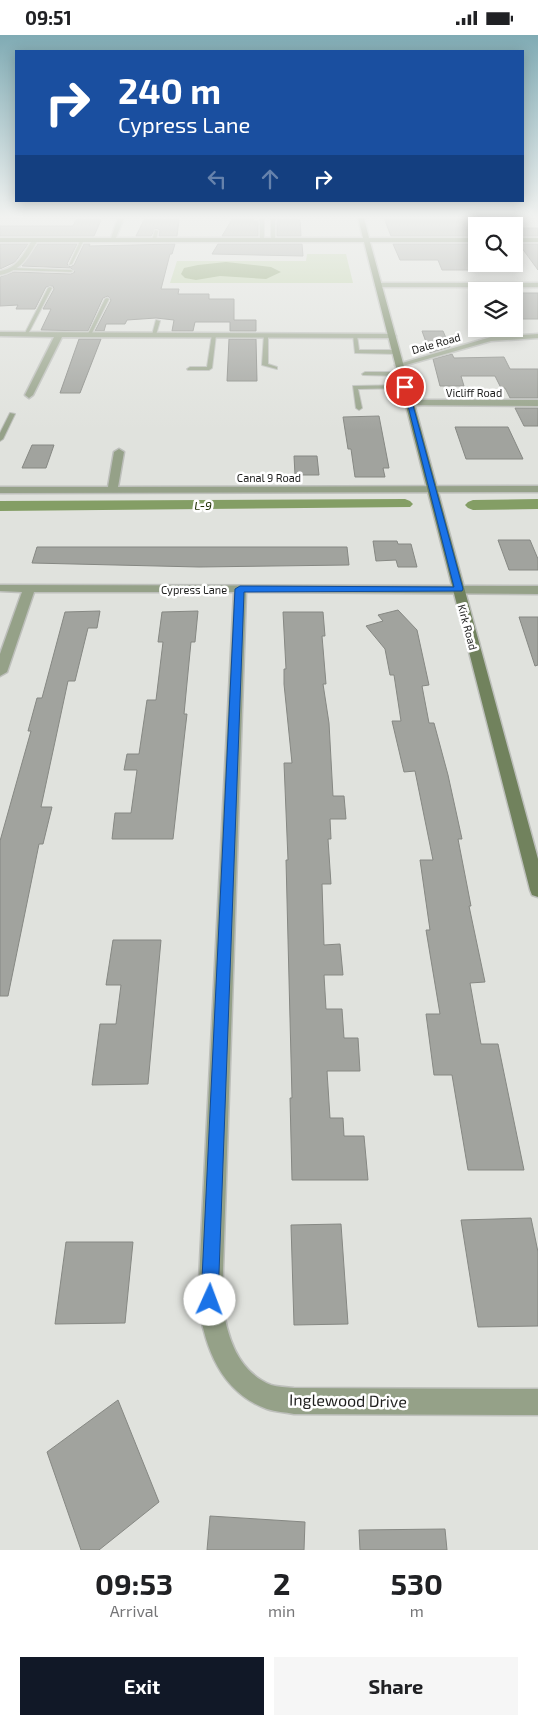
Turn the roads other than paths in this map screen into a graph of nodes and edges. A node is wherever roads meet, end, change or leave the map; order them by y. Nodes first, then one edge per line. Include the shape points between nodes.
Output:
1 (50, 288) dead end
2 (379, 289) edge
3 (108, 299) dead end
4 (158, 321) dead end
5 (0, 334) edge
6 (26, 334) junction
7 (59, 335) junction
8 (89, 335) junction
9 (154, 335) junction
10 (214, 335) junction
11 (266, 335) junction
12 (355, 335) junction
13 (392, 335) junction
14 (538, 336) edge
15 (396, 352) junction
16 (275, 368) dead end
17 (190, 369) dead end
18 (400, 369) junction
19 (365, 374) dead end
20 (405, 387) junction
21 (29, 395) dead end
22 (409, 403) junction
23 (538, 403) edge
24 (359, 408) dead end
25 (12, 414) dead end
26 (0, 439) edge
27 (118, 452) dead end
28 (432, 489) junction
29 (538, 489) edge
30 (0, 490) edge
31 (112, 490) junction
32 (0, 588) edge
33 (29, 588) junction
34 (240, 589) junction
35 (459, 589) junction
36 (538, 590) edge
37 (0, 673) edge
38 (538, 890) edge
39 (538, 1402) edge

1 - 6 lane
2 - 13 street, Kirk Road
3 - 8 lane
4 - 9 lane
5 - 6 street, Dale Road
6 - 7 street, Dale Road
7 - 8 street, Dale Road
7 - 21 street
8 - 9 street, Dale Road
9 - 10 street, Dale Road
10 - 11 street, Dale Road
10 - 17 lane via 209,368
11 - 12 street, Dale Road
11 - 16 lane via 265,365
12 - 13 street, Dale Road
12 - 15 lane via 358,353
13 - 15 street, Kirk Road
14 - 18 street, Dale Road via 491,339
15 - 18 street, Kirk Road
18 - 19 lane
18 - 20 street, Kirk Road
20 - 22 street, Kirk Road
20 - 24 lane via 355,387
22 - 23 street, Vicliff Road
22 - 28 street, Kirk Road
25 - 26 lane
27 - 31 street
28 - 29 street, Canal 9 Road
28 - 31 street, Canal 9 Road
28 - 35 street, Kirk Road
30 - 31 street, Canal 9 Road
32 - 33 street, Cypress Lane
33 - 34 street, Cypress Lane
33 - 37 street
34 - 35 street, Cypress Lane
34 - 39 street, Inglewood Drive via 210,1300 213,1330 224,1357 243,1381 267,1396 294,1401
35 - 36 street, Cypress Lane
35 - 38 street, Kirk Road

